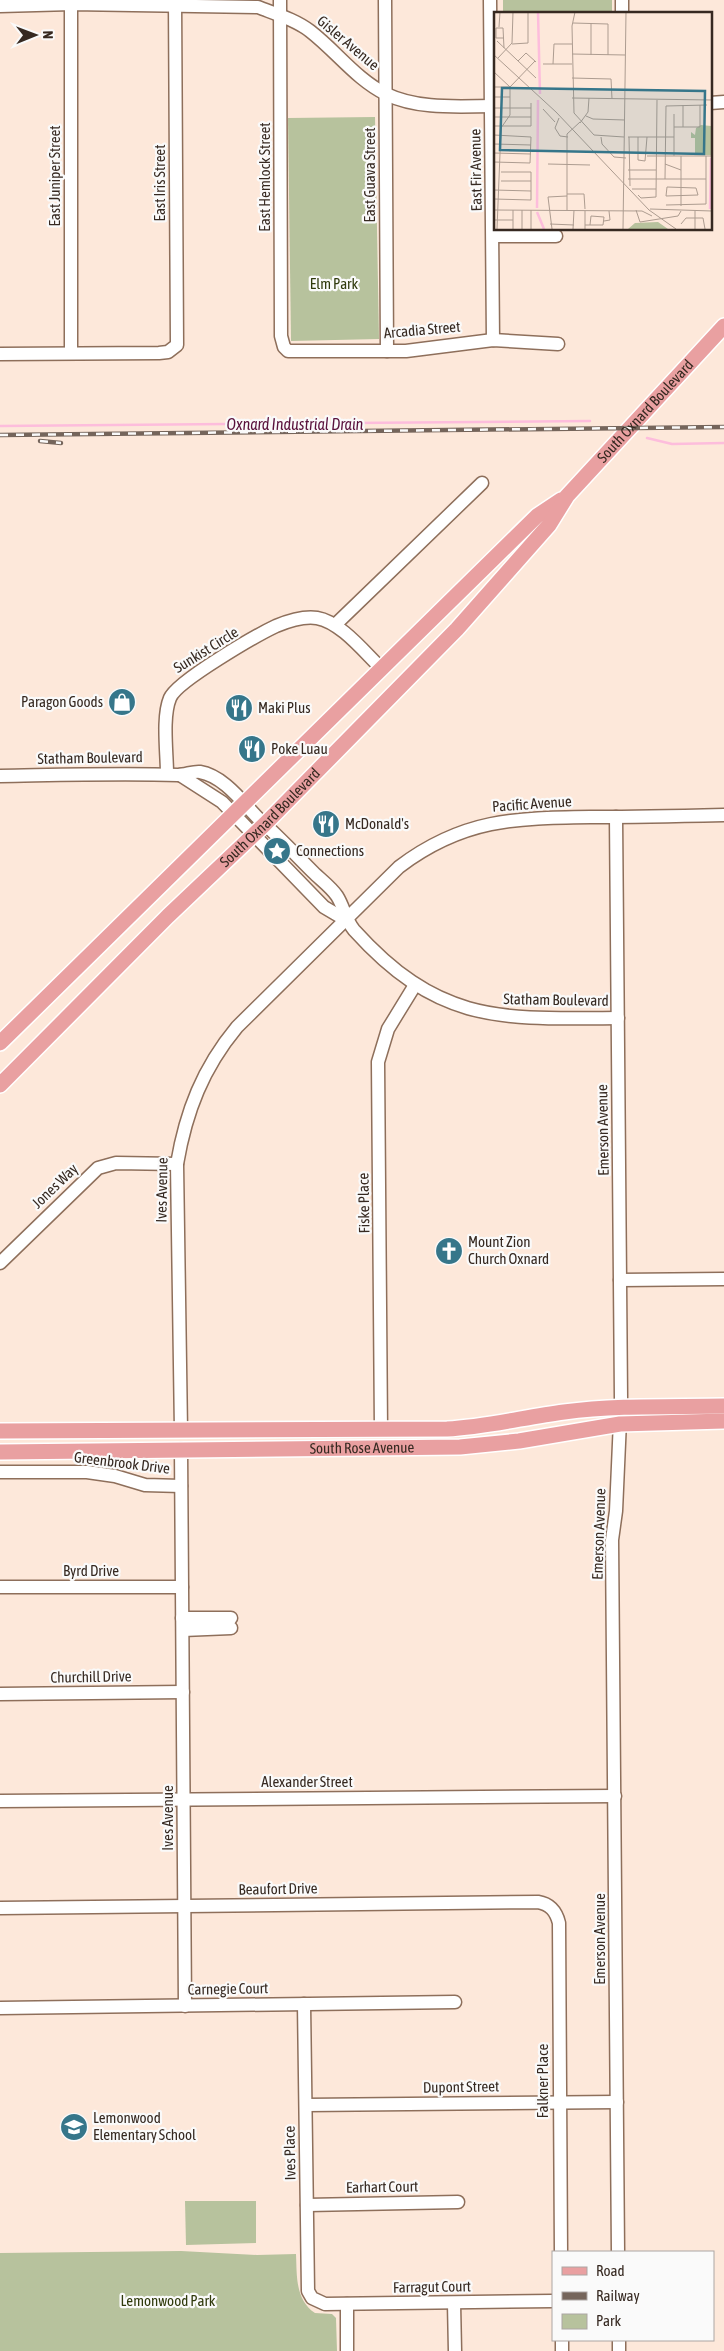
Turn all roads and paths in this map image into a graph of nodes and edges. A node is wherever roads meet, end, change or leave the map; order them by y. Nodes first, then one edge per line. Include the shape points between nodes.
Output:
1 (280, 0) edge
2 (385, 0) edge
3 (490, 0) edge
4 (72, 2) edge
5 (175, 3) edge
6 (0, 6) edge
7 (280, 15) junction
8 (386, 94) junction
9 (493, 106) edge
10 (493, 236) junction
11 (556, 236) dead end
12 (724, 326) edge
13 (493, 340) junction
14 (558, 344) dead end
15 (288, 351) joint
16 (387, 351) junction
17 (71, 353) junction
18 (0, 354) edge
19 (482, 484) dead end
20 (567, 496) junction
21 (336, 625) junction
22 (382, 669) junction
23 (174, 774) junction
24 (0, 776) edge
25 (239, 809) junction
26 (724, 816) edge
27 (616, 817) junction
28 (265, 824) junction
29 (253, 835) junction
30 (346, 920) junction
31 (415, 985) junction
32 (618, 1018) junction
33 (0, 1044) edge
34 (0, 1084) edge
35 (177, 1164) junction
36 (0, 1263) edge
37 (724, 1279) edge
38 (620, 1280) junction
39 (724, 1406) edge
40 (620, 1408) junction
41 (724, 1421) edge
42 (620, 1424) junction
43 (281, 1429) junction
44 (381, 1430) junction
45 (0, 1431) edge
46 (181, 1431) junction
47 (181, 1449) junction
48 (0, 1452) edge
49 (0, 1472) edge
50 (181, 1486) junction
51 (0, 1587) edge
52 (182, 1587) junction
53 (231, 1623) dead end
54 (182, 1624) junction
55 (183, 1692) junction
56 (0, 1694) edge
57 (615, 1796) junction
58 (184, 1799) junction
59 (0, 1801) edge
60 (185, 1906) junction
61 (0, 1908) edge
62 (554, 1910) joint
63 (456, 2002) dead end
64 (304, 2004) junction
65 (185, 2006) junction
66 (0, 2008) edge
67 (560, 2102) junction
68 (617, 2102) junction
69 (306, 2106) junction
70 (458, 2202) dead end
71 (307, 2204) junction
72 (561, 2251) edge
73 (618, 2251) edge
74 (313, 2299) joint
75 (552, 2301) edge
76 (454, 2302) junction
77 (347, 2304) junction
78 (347, 2351) edge
79 (455, 2351) edge

1 - 7 street, East Hemlock Street
2 - 8 street, East Guava Street
3 - 9 street, East Fir Avenue
4 - 5 street, Gisler Avenue
4 - 6 street, Gisler Avenue
4 - 17 street, East Juniper Street
5 - 7 street, Gisler Avenue via 258,7
5 - 17 street, East Iris Street via 178,339 173,349 158,353
7 - 8 street, Gisler Avenue via 308,30
7 - 15 street, East Hemlock Street via 281,336
8 - 9 street, Gisler Avenue via 414,104
8 - 16 street, East Guava Street
9 - 10 street, East Fir Avenue
10 - 11 street
10 - 13 street, East Fir Avenue
12 - 20 main road, South Oxnard Boulevard
13 - 14 street, Arcadia Street
13 - 16 street, Arcadia Street via 422,350
15 - 16 street, Arcadia Street
17 - 18 street
19 - 21 street
20 - 22 main road, South Oxnard Boulevard via 538,516
20 - 28 main road, South Oxnard Boulevard via 549,525 472,613
21 - 22 street, Sunkist Circle
21 - 23 street, Sunkist Circle via 317,618 282,624 189,678 175,690 167,710
22 - 25 main road, South Oxnard Boulevard
23 - 24 street, Statham Boulevard
23 - 25 street, Statham Boulevard via 200,772 214,778
25 - 28 street, Statham Boulevard
25 - 29 street, Statham Boulevard
25 - 33 main road, South Oxnard Boulevard
26 - 27 street, Pacific Avenue
27 - 30 street, Pacific Avenue via 526,818 465,830 410,858
27 - 32 street, Emerson Avenue
28 - 29 main road, South Oxnard Boulevard
28 - 30 street, Statham Boulevard via 338,897
29 - 30 street, Statham Boulevard via 324,908
29 - 34 main road, South Oxnard Boulevard
30 - 31 street, Statham Boulevard via 379,955
30 - 35 street, Ives Avenue via 237,1027 223,1045 203,1076 191,1104
31 - 32 street, Statham Boulevard via 459,1006 508,1017
31 - 44 street, Fiske Place via 388,1029 378,1062
32 - 38 street, Emerson Avenue
35 - 36 street, Jones Way via 116,1163 98,1168
35 - 46 street, Ives Avenue
37 - 38 street
38 - 40 street, Emerson Avenue
39 - 40 main road, South Rose Avenue
40 - 42 street, Emerson Avenue
40 - 44 main road, South Rose Avenue via 563,1412 475,1428
41 - 42 main road, South Rose Avenue
42 - 47 main road, South Rose Avenue via 474,1447
42 - 57 street, Emerson Avenue via 612,1540
43 - 44 main road, South Rose Avenue
43 - 46 main road, South Rose Avenue
43 - 47 main road via 258,1439 195,1439
45 - 46 main road, South Rose Avenue
47 - 48 main road, South Rose Avenue
47 - 50 street, Ives Avenue
49 - 50 street, Greenbrook Drive via 87,1472 145,1485
50 - 52 street, Ives Avenue
51 - 52 street, Byrd Drive
52 - 54 street, Ives Avenue
53 - 54 street
54 - 55 street, Ives Avenue
55 - 56 street, Churchill Drive
55 - 58 street, Ives Avenue
57 - 58 street, Alexander Street
57 - 68 street, Emerson Avenue
58 - 59 street, Alexander Street
58 - 60 street, Ives Avenue
60 - 61 street, Beaufort Drive
60 - 62 street, Beaufort Drive via 538,1902
60 - 65 street, Ives Avenue
62 - 67 street, Falkner Place via 559,1923
63 - 64 street, Carnegie Court
64 - 65 street, Carnegie Court
64 - 69 street, Ives Place
65 - 66 street, Carnegie Court
67 - 68 street, Dupont Street
67 - 69 street, Dupont Street
67 - 72 street, Falkner Place
68 - 73 street, Emerson Avenue
69 - 71 street, Ives Place
70 - 71 street, Earhart Court
71 - 74 street, Ives Place via 308,2291
74 - 77 street, Farragut Court via 325,2304
75 - 76 street, Farragut Court
76 - 77 street, Farragut Court
76 - 79 street
77 - 78 street

